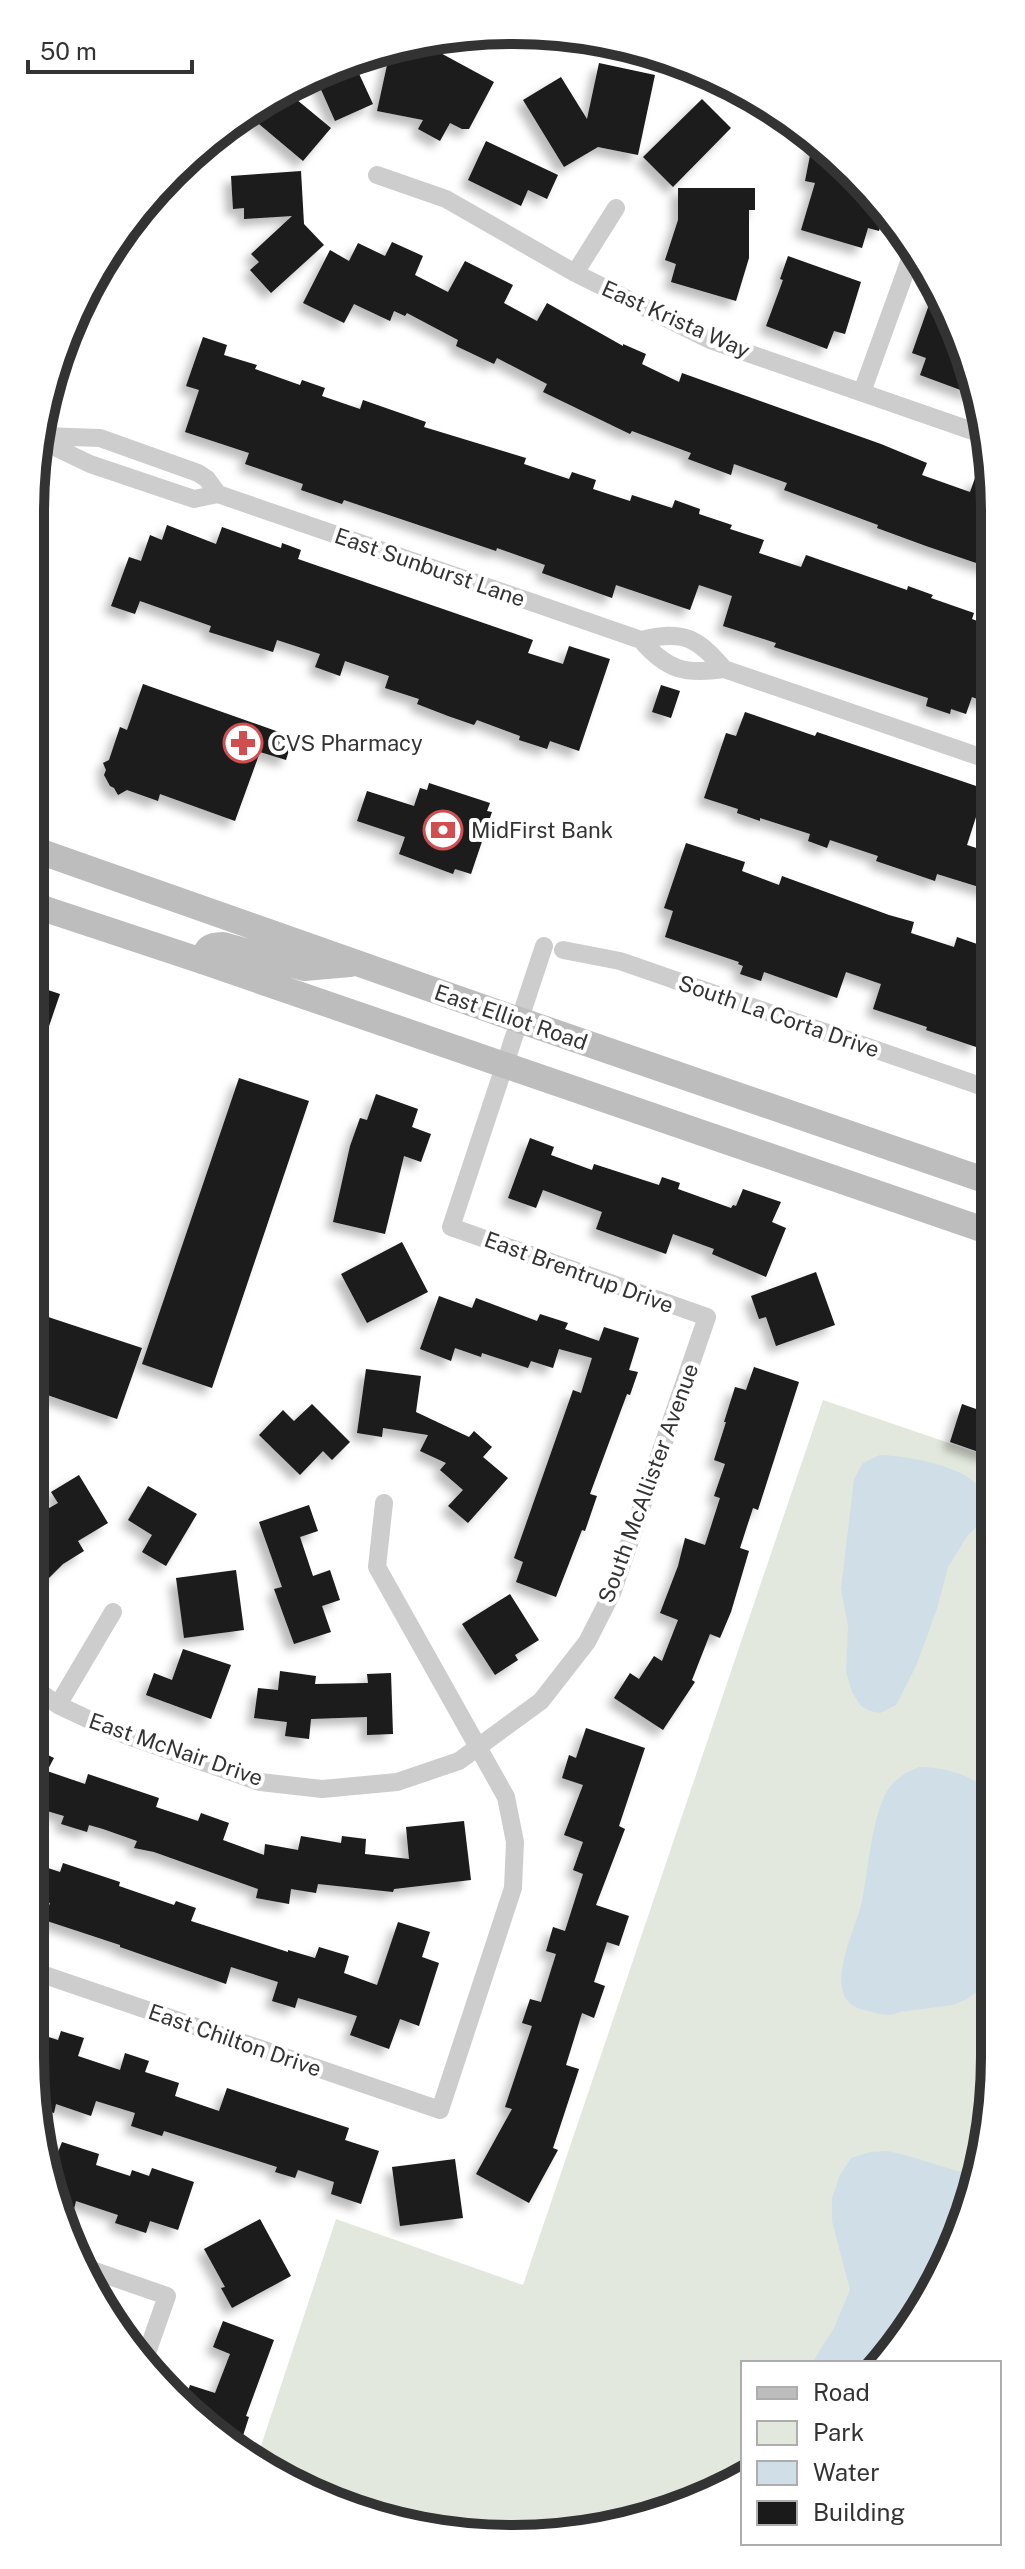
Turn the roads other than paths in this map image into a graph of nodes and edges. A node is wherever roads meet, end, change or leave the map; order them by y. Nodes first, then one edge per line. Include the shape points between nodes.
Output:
1 (377, 175) dead end
2 (616, 208) dead end
3 (909, 263) edge
4 (575, 273) junction
5 (862, 392) junction
6 (974, 431) edge
7 (50, 439) edge
8 (49, 443) edge
9 (218, 494) junction
10 (641, 640) junction
11 (724, 669) junction
12 (981, 757) edge
13 (44, 853) edge
14 (44, 909) edge
15 (202, 961) junction
16 (358, 964) junction
17 (521, 1021) junction
18 (506, 1066) junction
19 (981, 1086) edge
20 (981, 1179) edge
21 (981, 1229) edge
22 (707, 1317) joint
23 (384, 1503) dead end
24 (113, 1612) dead end
25 (44, 1695) edge
26 (58, 1705) junction
27 (480, 1748) junction
28 (44, 1975) edge
29 (96, 2271) edge
30 (148, 2350) edge

1 - 4 street, East Krista Way via 446,199
2 - 4 street
3 - 5 street
4 - 5 street, East Krista Way via 710,340
5 - 6 street, East Krista Way
7 - 9 street, East Sunburst Lane via 105,439 198,473
8 - 9 street, East Sunburst Lane via 90,464 194,499
9 - 10 street, East Sunburst Lane
10 - 11 street, East Sunburst Lane via 657,658 678,669
10 - 11 street, East Sunburst Lane via 665,634 687,637
11 - 12 street, East Sunburst Lane
13 - 16 main road, East Elliot Road
14 - 15 main road
15 - 16 main road via 207,949 223,945 304,968
15 - 18 main road
16 - 17 main road, East Elliot Road
17 - 18 street
17 - 19 street, South La Corta Drive via 553,948 620,961
17 - 20 main road, East Elliot Road
18 - 21 main road
18 - 22 street, East Brentrup Drive via 451,1227
22 - 27 street, South McAllister Avenue via 612,1593 587,1642 541,1701
23 - 27 street via 377,1567
24 - 26 street, East McNair Drive
25 - 26 street, East McNair Drive
26 - 27 street, East McNair Drive via 111,1730 260,1782 322,1789 397,1782 459,1761
27 - 28 street, East Chilton Drive via 506,1797 515,1842 513,1888 440,2110
29 - 30 street via 167,2296

